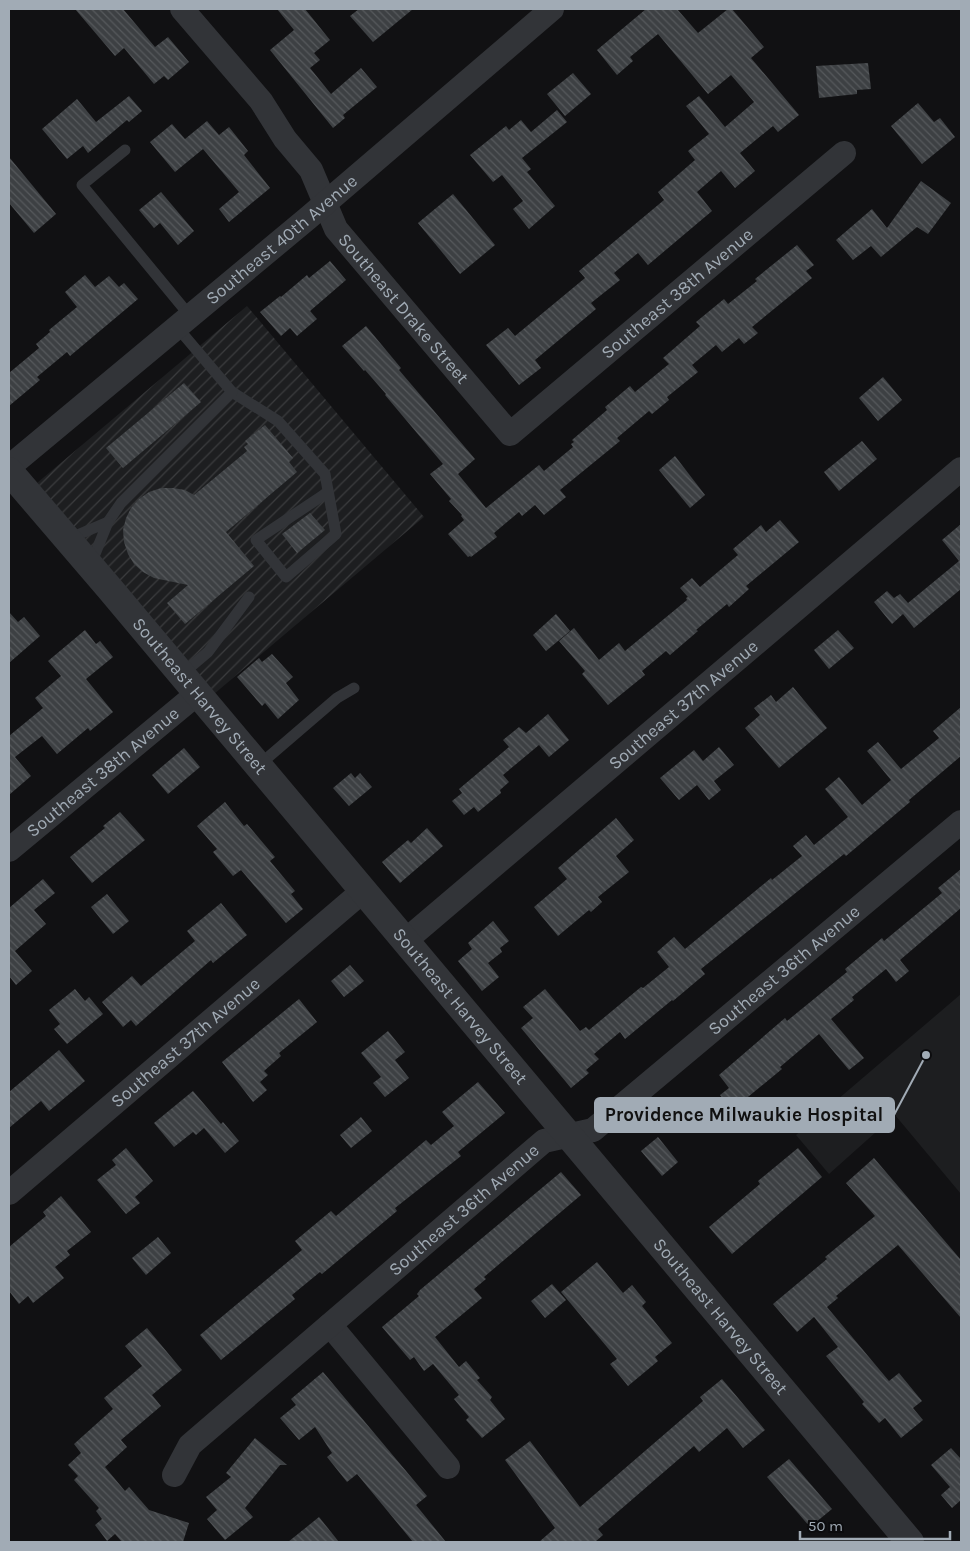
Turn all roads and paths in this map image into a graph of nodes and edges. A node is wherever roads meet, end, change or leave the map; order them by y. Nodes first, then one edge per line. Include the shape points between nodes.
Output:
1 (182, 9) edge
2 (552, 9) edge
3 (124, 150) dead end
4 (844, 153) dead end
5 (326, 203) junction
6 (184, 321) junction
7 (232, 392) junction
8 (510, 434) joint
9 (9, 469) edge
10 (961, 469) edge
11 (328, 492) junction
12 (108, 522) junction
13 (68, 539) junction
14 (90, 565) junction
15 (249, 597) dead end
16 (190, 684) junction
17 (354, 688) dead end
18 (258, 766) junction
19 (961, 822) edge
20 (9, 850) edge
21 (364, 891) junction
22 (405, 941) junction
23 (568, 1135) junction
24 (9, 1193) edge
25 (330, 1324) junction
26 (448, 1467) dead end
27 (174, 1475) dead end
28 (910, 1542) edge

1 - 5 street, Southeast Drake Street via 260,101 311,170
2 - 5 street, Southeast 40th Avenue
3 - 6 lane via 82,184
4 - 8 street, Southeast 38th Avenue
5 - 6 street, Southeast 40th Avenue
5 - 8 street, Southeast Drake Street via 336,229
6 - 7 lane
6 - 9 street, Southeast 40th Avenue
7 - 11 lane via 278,421 325,474
7 - 12 lane via 122,503
9 - 13 street, Southeast Harvey Street
10 - 22 street, Southeast 37th Avenue
11 - 11 lane via 336,534 286,577 256,540
12 - 13 lane
12 - 14 lane
13 - 14 street, Southeast Harvey Street
14 - 16 street, Southeast Harvey Street
15 - 16 lane via 208,652
16 - 18 street, Southeast Harvey Street
16 - 20 street, Southeast 38th Avenue
17 - 18 lane via 337,698
18 - 21 street, Southeast Harvey Street
19 - 23 street, Southeast 36th Avenue via 593,1130
21 - 22 street, Southeast Harvey Street
21 - 24 street, Southeast 37th Avenue
22 - 23 street, Southeast Harvey Street
23 - 25 street, Southeast 36th Avenue via 544,1141
23 - 28 street, Southeast Harvey Street
25 - 26 street
25 - 27 street, Southeast 36th Avenue via 190,1445

